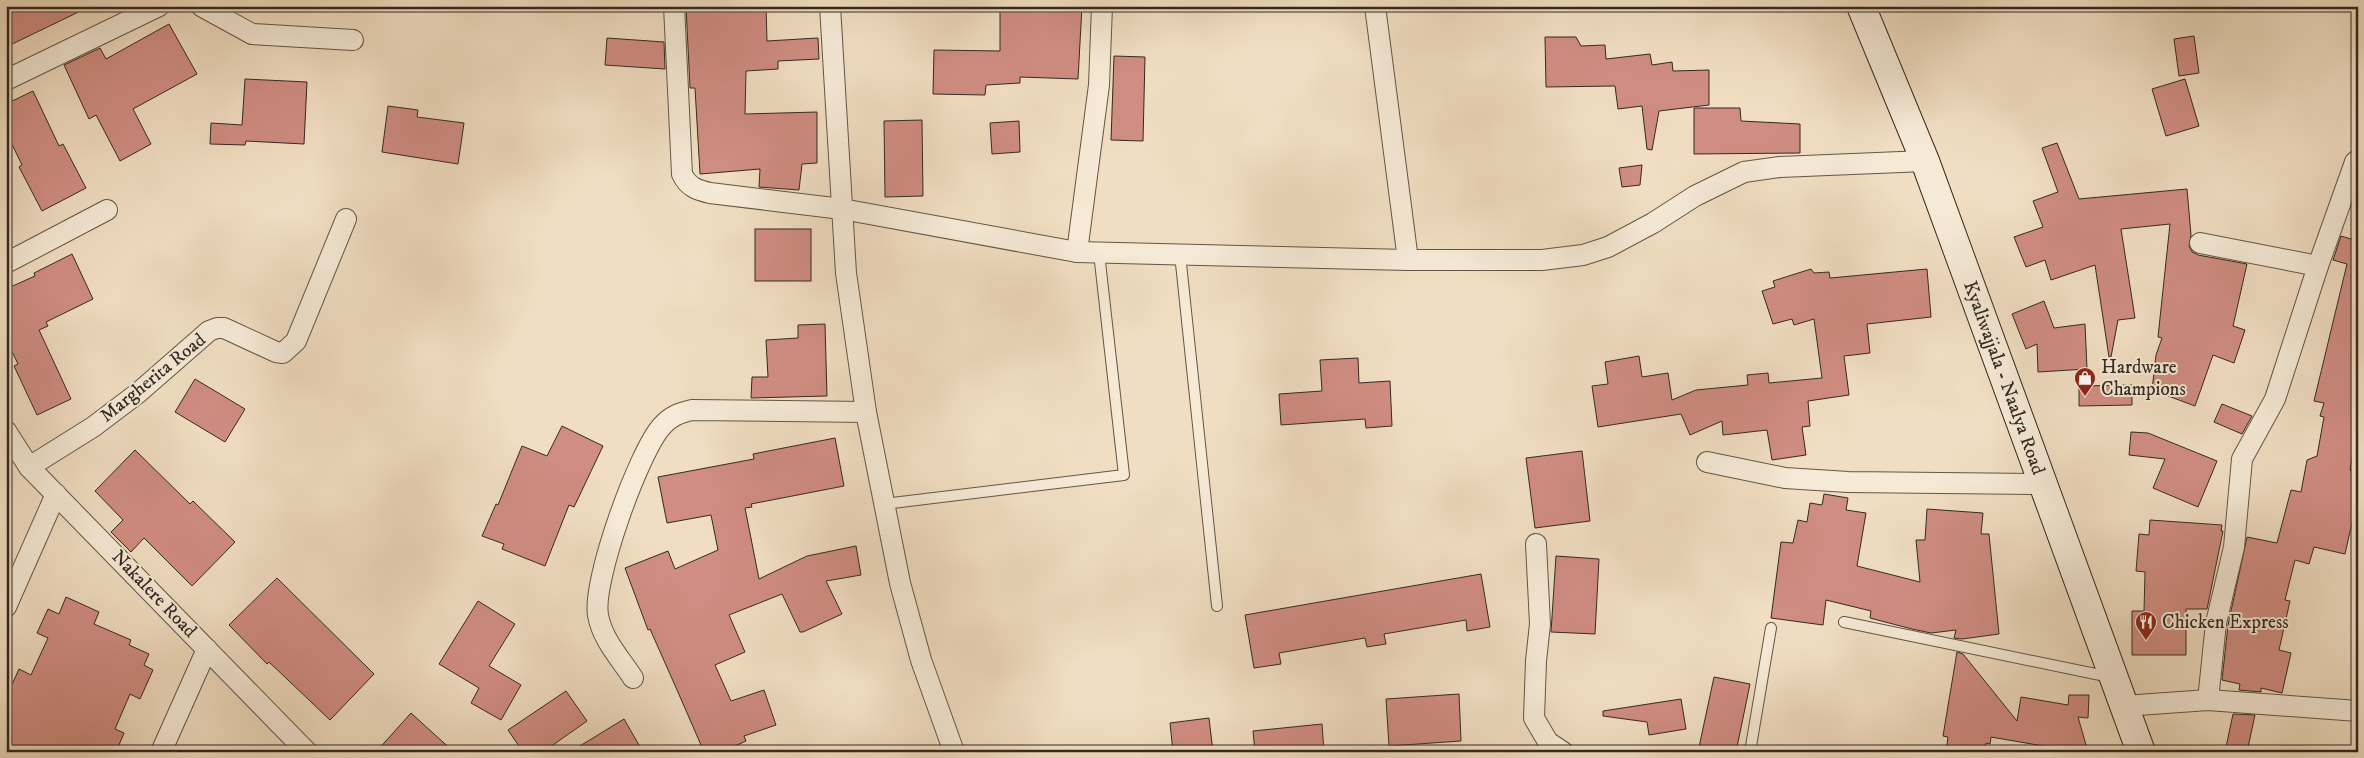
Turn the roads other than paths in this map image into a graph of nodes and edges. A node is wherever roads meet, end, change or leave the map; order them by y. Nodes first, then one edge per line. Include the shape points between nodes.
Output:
1 (159, 6) edge
2 (201, 6) edge
3 (674, 6) edge
4 (830, 6) edge
5 (1102, 6) edge
6 (1375, 6) edge
7 (1861, 6) edge
8 (353, 40) dead end
9 (6, 80) edge
10 (2358, 160) edge
11 (1925, 161) junction
12 (842, 209) junction
13 (107, 210) dead end
14 (346, 219) dead end
15 (2200, 243) dead end
16 (1077, 252) junction
17 (1099, 252) junction
18 (1180, 254) junction
19 (1408, 260) junction
20 (6, 264) edge
21 (2318, 266) junction
22 (866, 412) junction
23 (6, 432) edge
24 (1707, 462) dead end
25 (29, 467) junction
26 (2043, 484) junction
27 (56, 494) junction
28 (884, 504) junction
29 (1536, 544) dead end
30 (1217, 606) dead end
31 (6, 607) edge
32 (1844, 622) dead end
33 (1771, 628) dead end
34 (207, 649) junction
35 (633, 678) dead end
36 (2114, 678) junction
37 (2208, 700) junction
38 (2124, 706) junction
39 (2358, 711) edge
40 (161, 752) edge
41 (308, 752) edge
42 (954, 752) edge
43 (1563, 752) edge
44 (1750, 752) edge
45 (2140, 752) edge

1 - 9 street
2 - 8 street via 252,34
3 - 12 street via 682,174 686,183 710,193
4 - 12 street
5 - 16 street via 1099,85
6 - 19 street
7 - 11 main road, Kyaliwajjala - Naalya Road
10 - 21 street
11 - 19 street via 1780,167 1744,172 1694,196 1608,247 1583,255 1542,260
11 - 26 main road, Kyaliwajjala - Naalya Road
12 - 16 street
12 - 22 street via 846,273
13 - 20 street
14 - 25 street, Margherita Road via 296,342 289,349 283,353 276,352 224,328 209,331 93,427
15 - 21 street
16 - 17 street
17 - 18 street
17 - 28 lane via 1124,475
18 - 19 street
18 - 30 lane
21 - 37 street via 2275,399 2242,459 2234,547 2216,623
22 - 28 street
22 - 35 street via 692,410 676,413 662,426 647,449 607,552 596,599 603,633
23 - 25 street, Nakalere Road
24 - 26 street via 1785,478 1848,482
25 - 27 street, Nakalere Road
26 - 36 main road, Kyaliwajjala - Naalya Road
27 - 31 street
27 - 34 street, Nakalere Road
28 - 42 street via 900,583 921,660
29 - 43 street via 1540,624 1534,718 1548,742
32 - 36 lane
33 - 44 lane
34 - 40 street
34 - 41 street, Nakalere Road
36 - 38 main road, Kyaliwajjala - Naalya Road
37 - 38 street
37 - 39 street
38 - 45 main road, Kyaliwajjala - Naalya Road

